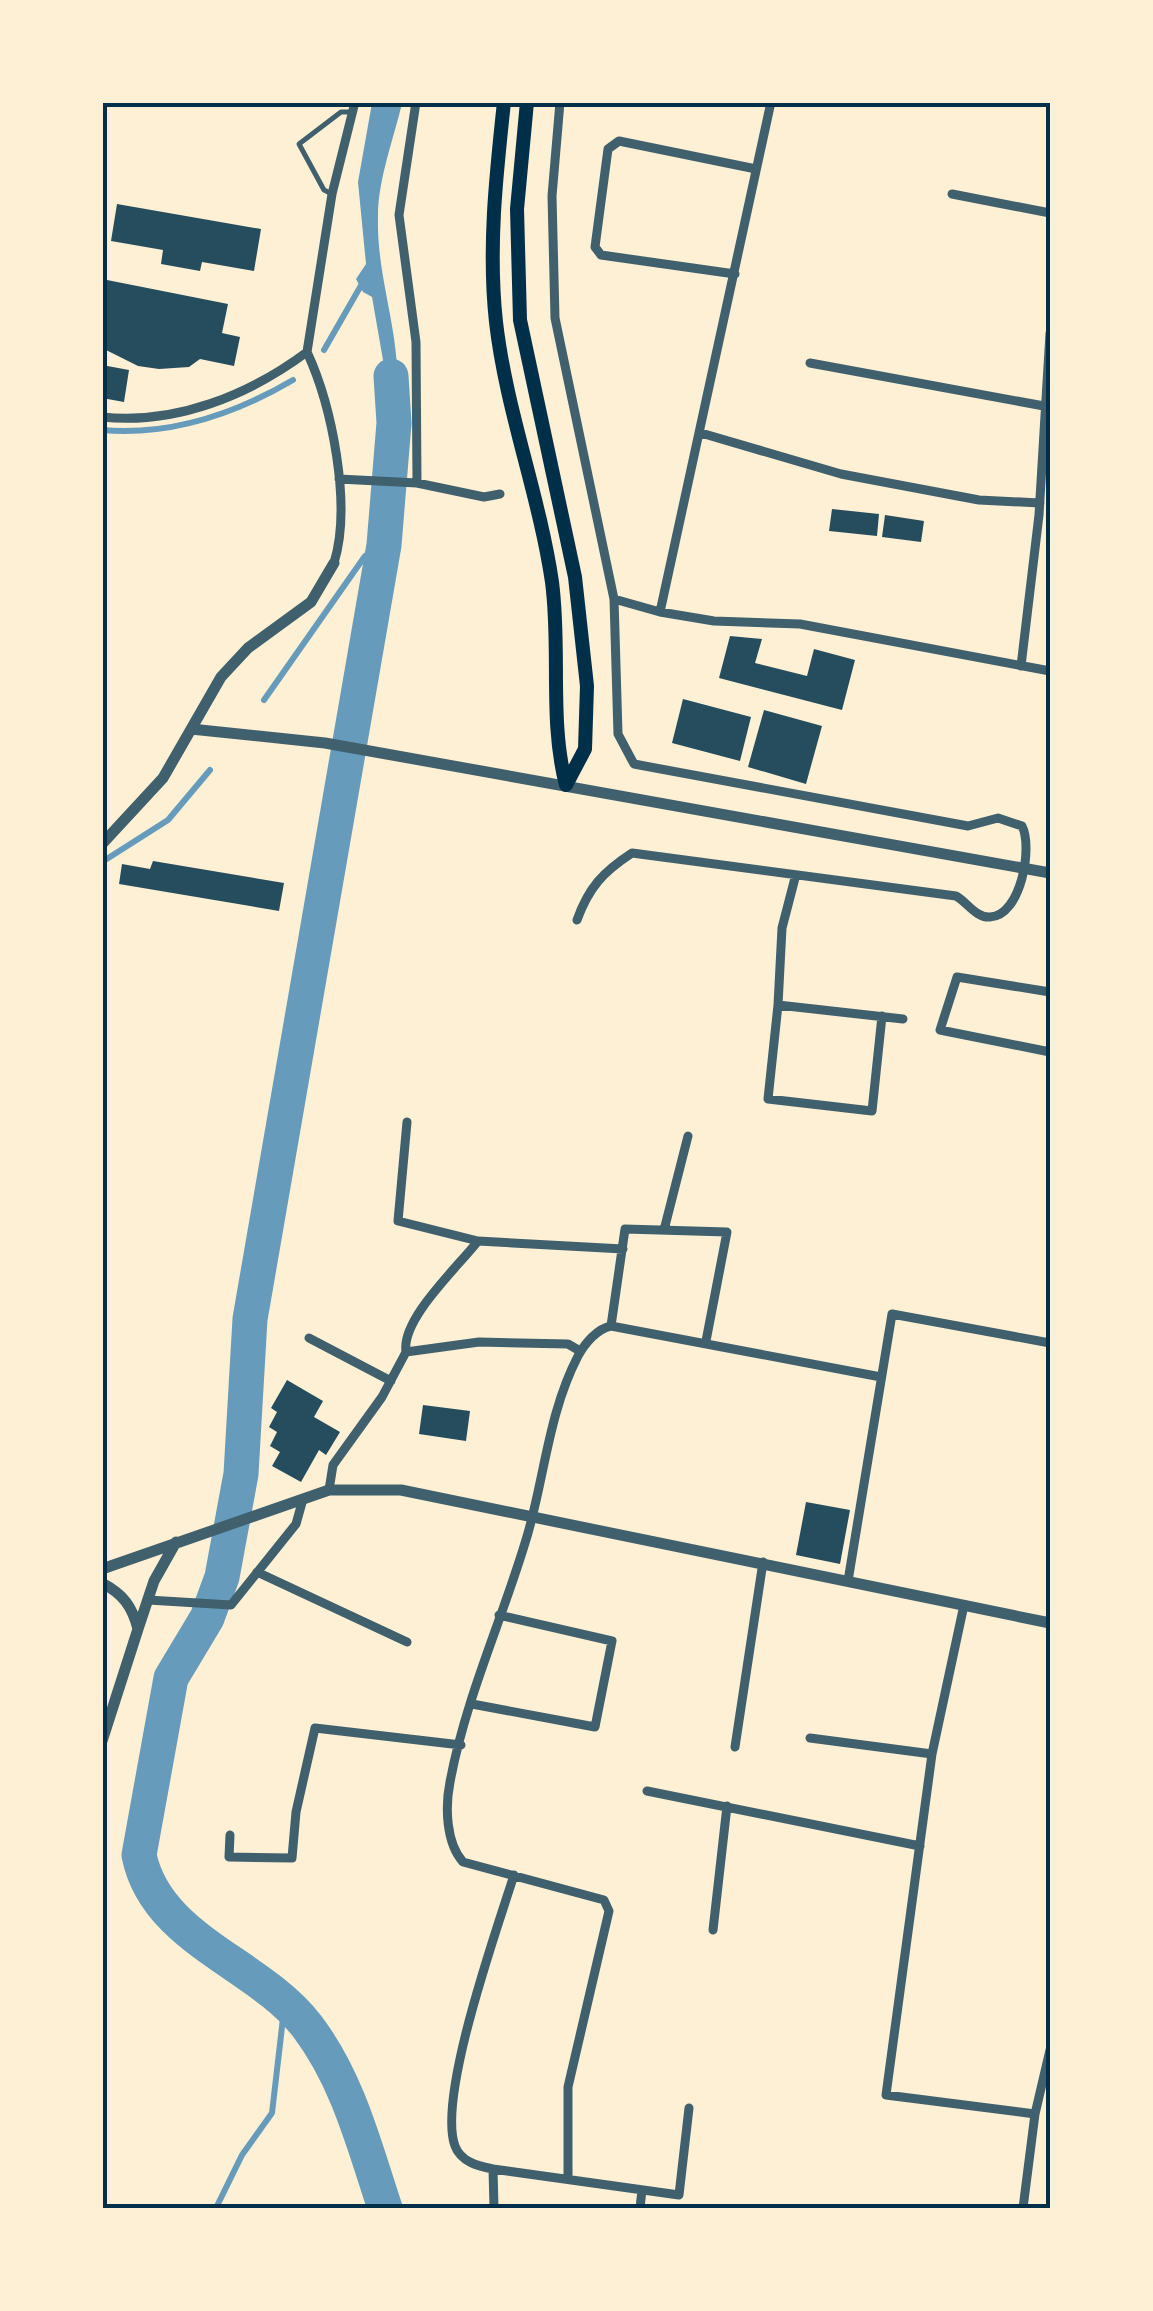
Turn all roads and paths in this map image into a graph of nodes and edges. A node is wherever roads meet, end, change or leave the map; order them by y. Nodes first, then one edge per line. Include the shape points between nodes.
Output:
1 (416, 102) edge
2 (504, 102) edge
3 (527, 102) edge
4 (560, 102) edge
5 (771, 102) edge
6 (354, 107) edge
7 (756, 169) junction
8 (332, 194) junction
9 (952, 194) dead end
10 (1050, 213) edge
11 (735, 274) junction
12 (1050, 333) edge
13 (307, 352) junction
14 (810, 363) dead end
15 (1044, 406) junction
16 (102, 417) edge
17 (701, 434) junction
18 (338, 479) junction
19 (413, 483) junction
20 (500, 494) dead end
21 (1040, 503) junction
22 (1039, 515) junction
23 (1050, 517) edge
24 (334, 562) joint
25 (614, 599) junction
26 (660, 612) junction
27 (1020, 666) junction
28 (1050, 671) edge
29 (191, 729) junction
30 (566, 785) junction
31 (102, 844) edge
32 (1021, 868) junction
33 (1050, 873) edge
34 (796, 878) junction
35 (577, 920) dead end
36 (1050, 992) edge
37 (778, 1006) junction
38 (882, 1016) junction
39 (903, 1018) dead end
40 (1050, 1052) edge
41 (408, 1122) dead end
42 (688, 1136) dead end
43 (664, 1230) junction
44 (478, 1240) junction
45 (623, 1249) junction
46 (611, 1326) junction
47 (309, 1338) dead end
48 (706, 1341) junction
49 (1050, 1343) edge
50 (580, 1351) junction
51 (406, 1352) junction
52 (881, 1376) junction
53 (390, 1381) junction
54 (329, 1490) junction
55 (302, 1499) junction
56 (532, 1517) junction
57 (176, 1542) junction
58 (763, 1562) junction
59 (102, 1569) edge
60 (257, 1572) junction
61 (848, 1581) junction
62 (102, 1583) edge
63 (148, 1600) junction
64 (964, 1605) junction
65 (499, 1615) junction
66 (1050, 1622) edge
67 (138, 1629) junction
68 (407, 1642) dead end
69 (472, 1704) junction
70 (810, 1738) dead end
71 (102, 1741) edge
72 (460, 1746) junction
73 (735, 1747) dead end
74 (932, 1754) junction
75 (647, 1792) dead end
76 (727, 1806) junction
77 (230, 1835) dead end
78 (920, 1846) junction
79 (514, 1875) junction
80 (712, 1930) dead end
81 (1050, 2050) edge
82 (689, 2108) dead end
83 (1035, 2114) junction
84 (492, 2169) junction
85 (568, 2178) junction
86 (642, 2190) junction
87 (494, 2208) edge
88 (640, 2208) edge
89 (1024, 2208) edge

1 - 19 street via 400,214 416,342
2 - 30 main road via 493,210 496,323 552,579 556,745
3 - 30 main road via 517,209 520,320 574,577 587,686 585,749
4 - 25 street via 552,196 555,318
5 - 7 street
6 - 8 street
6 - 8 lane via 298,144
7 - 11 street
7 - 11 street via 618,140 608,149 595,247 601,255
8 - 13 street
9 - 10 street
11 - 17 street
12 - 15 street
13 - 16 street via 247,391 188,410
13 - 18 street via 319,378
14 - 15 street
15 - 21 street
17 - 21 street via 840,474 980,500
17 - 26 street
18 - 19 street
18 - 24 street via 341,527
19 - 20 street
21 - 22 street
22 - 23 street
22 - 27 street
24 - 29 street via 311,602 233,662
25 - 26 street
25 - 32 street via 618,734 634,764 968,826 1015,820 1026,834
26 - 27 street via 800,624
27 - 28 street
29 - 30 street via 325,743
29 - 31 street via 163,778
30 - 32 street
32 - 33 street
32 - 34 street via 1010,908 992,917 956,896
34 - 35 street via 632,853 600,874
34 - 37 street via 782,928
36 - 40 street via 957,976 940,1030
37 - 38 street
37 - 38 street via 768,1099 872,1111
38 - 39 street
41 - 44 street via 398,1221
42 - 43 street
43 - 45 street via 625,1229
43 - 48 street via 727,1232
44 - 45 street
44 - 51 street via 412,1320
45 - 46 street
46 - 48 street
46 - 50 street
47 - 53 street
48 - 52 street
49 - 52 street via 892,1314
50 - 51 street via 568,1344 479,1342
50 - 56 street via 540,1466
51 - 53 street
52 - 61 street
53 - 54 street via 333,1465
54 - 55 street
54 - 56 street via 401,1490
55 - 57 street
55 - 60 street via 296,1524
56 - 58 street
56 - 65 street
57 - 59 street
57 - 63 street
58 - 61 street
58 - 73 street
60 - 63 street via 231,1606
60 - 68 street
61 - 64 street
62 - 67 street via 134,1610
63 - 67 street
64 - 66 street
64 - 74 street
65 - 69 street
65 - 69 street via 612,1641 595,1727
67 - 71 street
69 - 72 street
70 - 74 street
72 - 77 street via 315,1728 292,1858 229,1857
72 - 79 street via 448,1798 452,1850 463,1862
74 - 78 street
75 - 76 street
76 - 78 street
76 - 80 street
78 - 83 street via 886,2095
79 - 84 street via 464,2038 454,2101 455,2146 470,2164
79 - 85 street via 604,1900 609,1911 568,2087
81 - 83 street
82 - 86 street via 679,2195
83 - 89 street
84 - 85 street
84 - 87 street
85 - 86 street
86 - 88 street

